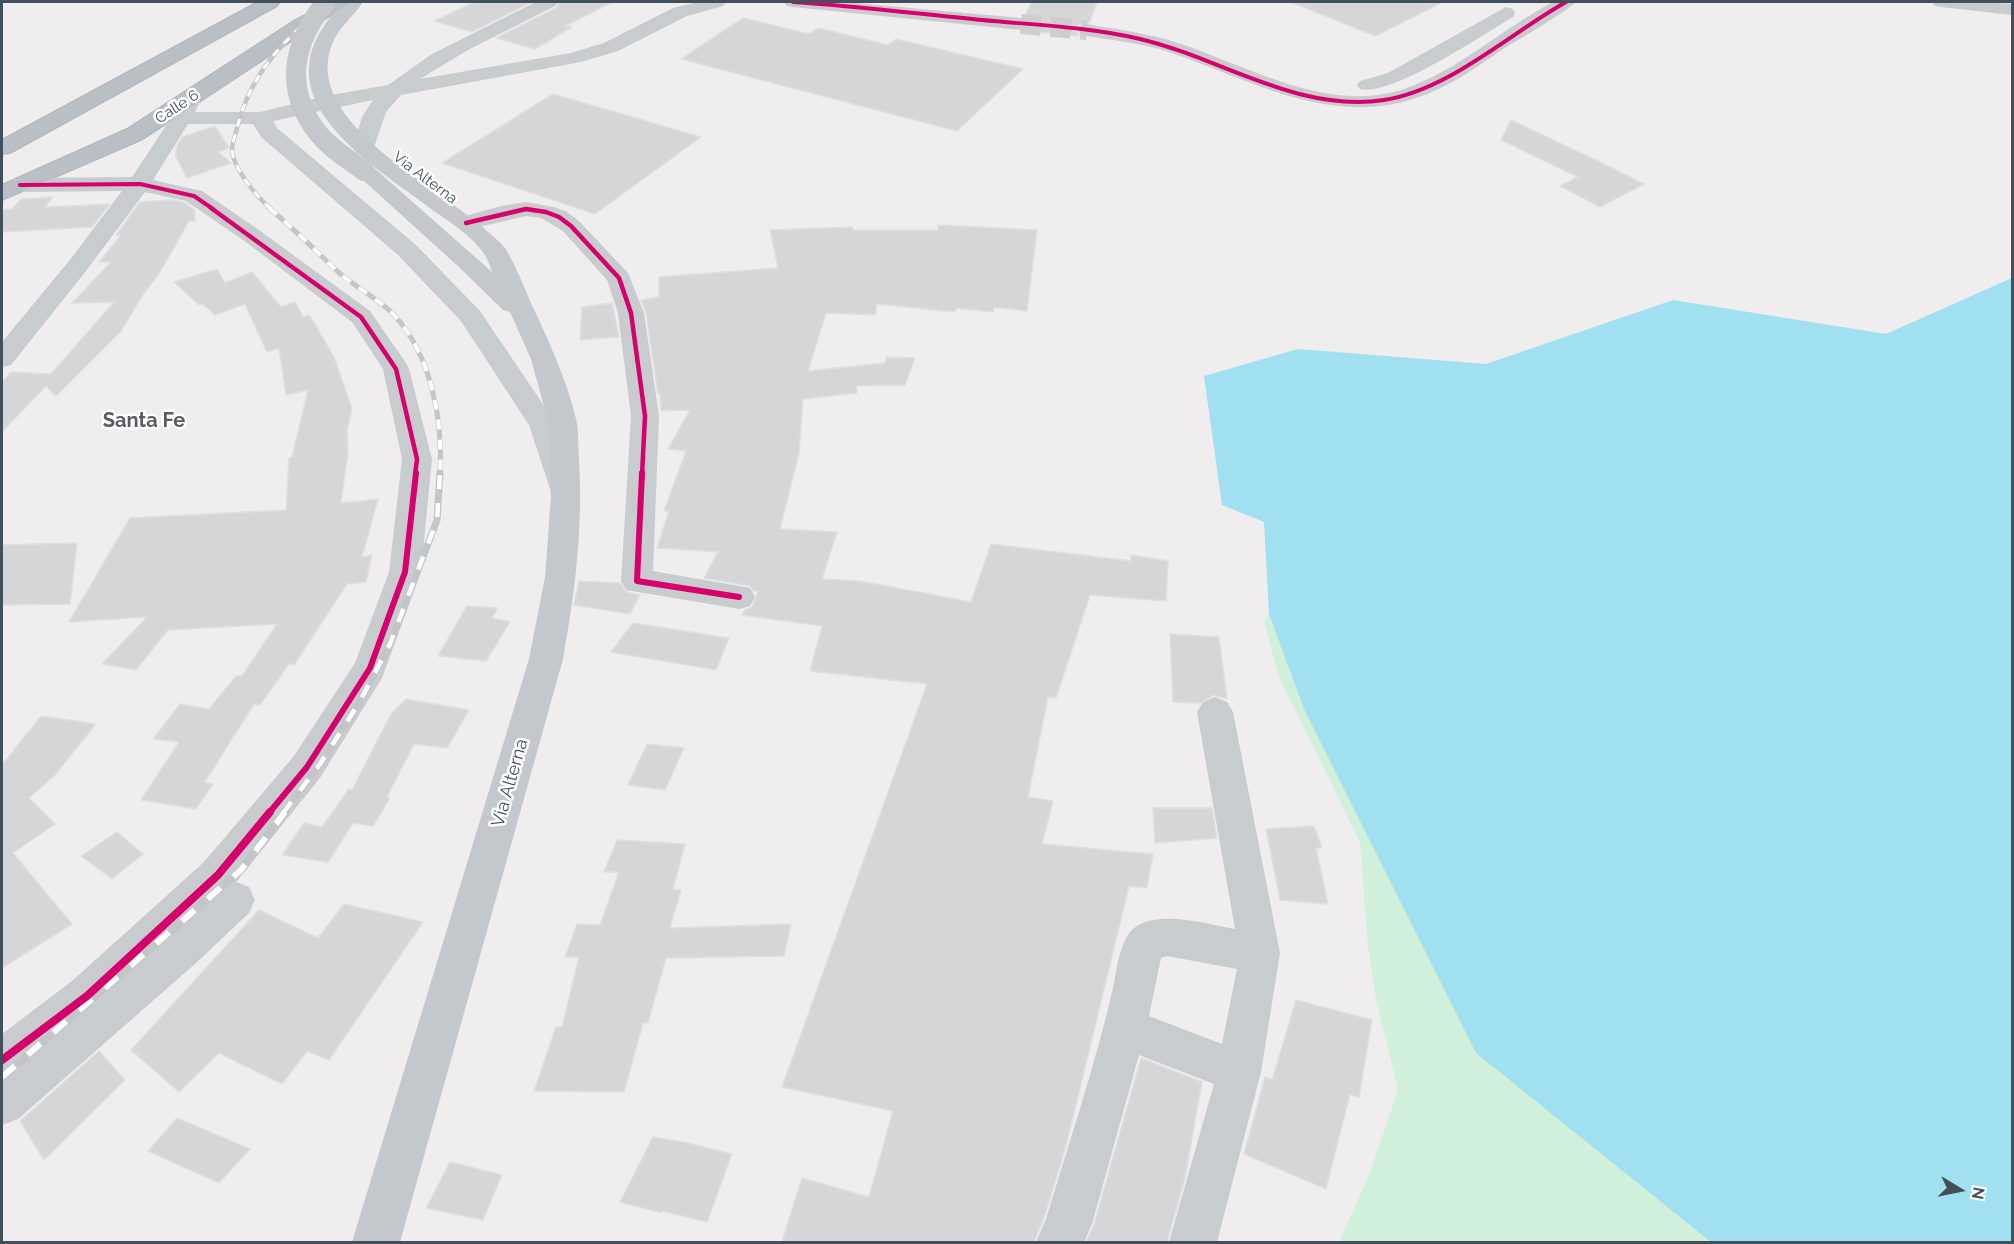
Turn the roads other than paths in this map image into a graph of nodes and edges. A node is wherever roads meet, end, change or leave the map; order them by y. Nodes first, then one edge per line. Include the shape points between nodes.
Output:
1 (271, 2) edge
2 (326, 2) edge
3 (342, 2) edge
4 (354, 2) edge
5 (549, 2) edge
6 (667, 2) edge
7 (717, 2) edge
8 (793, 2) edge
9 (1526, 2) edge
10 (1566, 2) edge
11 (1941, 2) edge
12 (2013, 10) edge
13 (1022, 24) tunnel mouth
14 (1171, 28) dead end
15 (1087, 30) tunnel mouth
16 (555, 61) junction
17 (317, 69) junction
18 (399, 88) junction
19 (192, 97) joint
20 (326, 102) junction
21 (77, 108) junction
22 (170, 118) junction
23 (260, 118) junction
24 (2, 148) edge
25 (364, 160) junction
26 (140, 184) junction
27 (8, 189) edge
28 (466, 223) junction
29 (526, 319) junction
30 (2, 359) edge
31 (566, 496) junction
32 (739, 597) dead end
33 (1215, 712) dead end
34 (235, 900) dead end
35 (1260, 952) junction
36 (1125, 1028) junction
37 (2, 1060) edge
38 (1239, 1072) junction
39 (2, 1103) edge
40 (376, 1242) edge
41 (1059, 1242) edge
42 (1192, 1242) edge

1 - 21 highway
2 - 25 main road, Via Alterna, bridge via 298,48 294,69 296,91 317,132 338,152
3 - 19 highway, Calle 6
4 - 17 main road via 323,42
5 - 18 street via 426,66
6 - 16 street
7 - 16 street via 680,12 605,49
8 - 13 street
9 - 14 street via 1395,76 1359,87 1324,85 1283,74
10 - 15 street via 1431,85 1383,100 1354,102 1293,92 1168,45
11 - 12 street
16 - 18 street
17 - 18 street via 340,80
17 - 20 main road, Via Alterna
18 - 20 street
18 - 25 street via 382,102 371,121
19 - 22 street
20 - 23 street
20 - 25 main road, Via Alterna
21 - 22 highway via 132,104
21 - 24 highway
22 - 23 street
22 - 26 street
22 - 27 highway, Calle 6
23 - 31 street via 269,132 407,250 471,316 543,425
25 - 28 main road, Via Alterna
25 - 29 main road, Via Alterna
26 - 27 street
26 - 30 street
26 - 37 street via 194,196 361,317 396,369 417,459 405,572 370,668 307,767 219,875 87,996
28 - 29 main road, Via Alterna via 495,251
28 - 32 street via 526,209 546,212 571,226 619,278 631,314 645,416 637,581
29 - 31 main road, Via Alterna via 544,359 562,421
31 - 40 main road, Via Alterna via 561,577 546,659
33 - 35 street
34 - 39 street
35 - 36 street via 1167,937 1149,941 1143,948
35 - 38 street
36 - 38 street
36 - 41 street via 1068,1224
38 - 42 street

